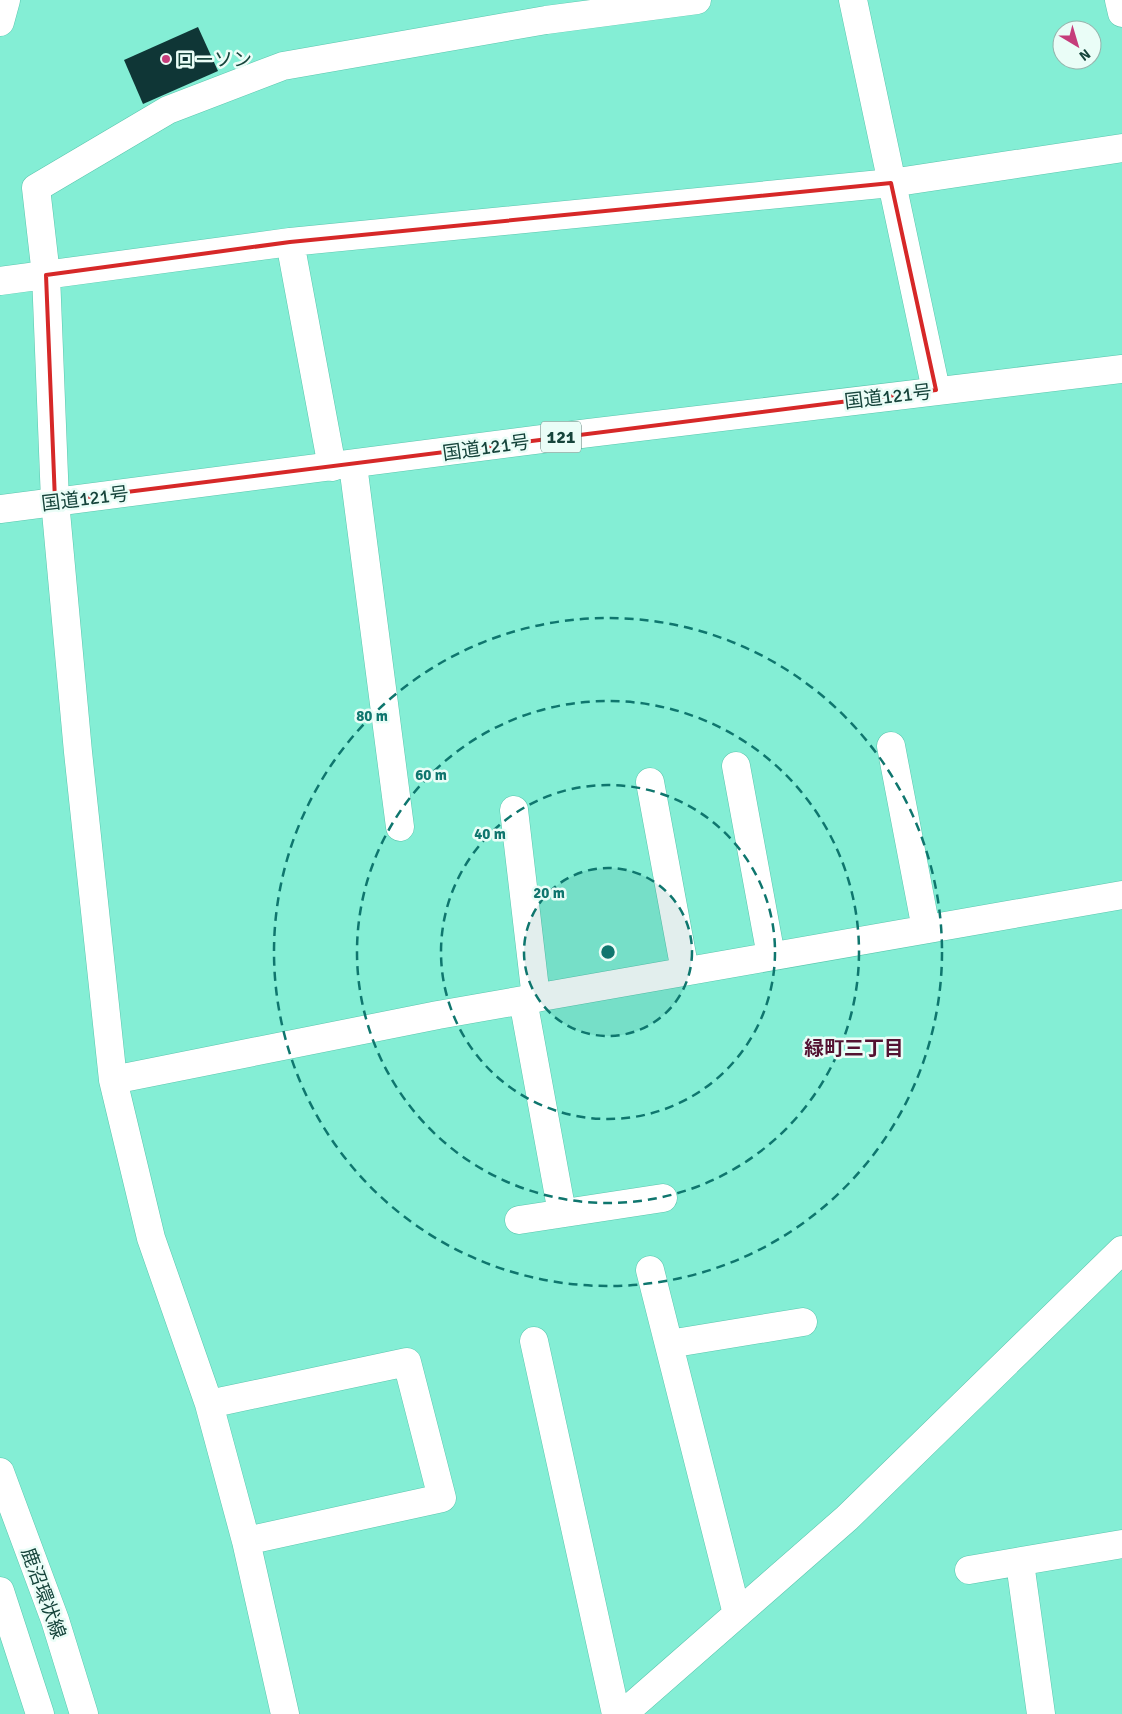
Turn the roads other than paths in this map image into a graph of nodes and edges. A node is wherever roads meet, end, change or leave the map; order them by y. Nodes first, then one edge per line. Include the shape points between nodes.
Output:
1 (6, 0) edge
2 (697, 0) edge
3 (853, 0) edge
4 (1119, 0) edge
5 (541, 10) edge
6 (1122, 13) edge
7 (0, 22) edge
8 (1122, 148) edge
9 (891, 183) junction
10 (290, 242) junction
11 (46, 275) junction
12 (0, 281) edge
13 (1122, 369) edge
14 (936, 390) junction
15 (343, 466) junction
16 (55, 501) junction
17 (0, 510) edge
18 (891, 746) dead end
19 (736, 766) dead end
20 (650, 782) dead end
21 (514, 810) dead end
22 (400, 827) dead end
23 (1122, 895) edge
24 (926, 929) junction
25 (771, 956) junction
26 (685, 971) junction
27 (529, 999) junction
28 (113, 1080) junction
29 (664, 1198) dead end
30 (562, 1213) junction
31 (519, 1220) dead end
32 (1122, 1250) edge
33 (650, 1270) dead end
34 (803, 1322) dead end
35 (534, 1341) dead end
36 (669, 1344) junction
37 (209, 1404) junction
38 (0, 1472) edge
39 (246, 1541) junction
40 (1122, 1544) edge
41 (1020, 1563) junction
42 (969, 1570) dead end
43 (0, 1591) edge
44 (737, 1614) junction
45 (40, 1714) edge
46 (84, 1714) edge
47 (285, 1714) edge
48 (616, 1714) edge
49 (623, 1714) edge
50 (1041, 1714) edge

1 - 7 main road
2 - 5 main road
3 - 9 main road
4 - 6 main road
5 - 11 main road via 284,66 168,110 36,188
8 - 9 main road
9 - 10 main road
9 - 14 main road
10 - 11 main road
10 - 15 main road
11 - 12 main road
11 - 16 main road
13 - 14 main road, 国道121号 / 121
14 - 15 main road, 国道121号 / 121
15 - 16 main road, 国道121号 / 121
15 - 22 main road
16 - 17 main road, 国道121号 / 121
16 - 28 main road
18 - 24 main road
19 - 25 main road
20 - 26 main road
21 - 27 main road
23 - 24 main road
24 - 25 main road
25 - 26 main road
26 - 27 main road
27 - 28 main road
27 - 30 main road
28 - 37 main road via 151,1238
29 - 30 main road
30 - 31 main road
32 - 44 main road via 847,1518
33 - 36 main road
34 - 36 main road
35 - 48 main road
36 - 44 main road
37 - 39 main road
37 - 39 main road via 407,1362 442,1498
38 - 46 main road, 鹿沼環状線 via 55,1620
39 - 47 main road
40 - 41 main road
41 - 42 main road
41 - 50 main road
43 - 45 main road
44 - 49 main road

